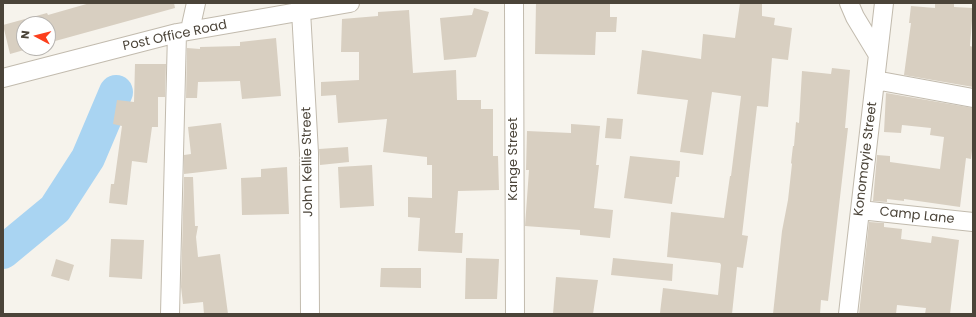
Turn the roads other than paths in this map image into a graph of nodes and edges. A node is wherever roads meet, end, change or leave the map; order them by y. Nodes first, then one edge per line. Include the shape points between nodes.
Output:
1 (196, 3) edge
2 (350, 3) edge
3 (514, 3) edge
4 (849, 3) edge
5 (884, 3) edge
6 (301, 11) junction
7 (183, 32) junction
8 (878, 55) junction
9 (3, 78) edge
10 (875, 80) junction
11 (973, 98) edge
12 (860, 210) junction
13 (973, 222) edge
14 (170, 314) edge
15 (310, 314) edge
16 (515, 314) edge
17 (848, 314) edge

1 - 7 street
2 - 6 street, Post Office Road
3 - 16 street, Kange Street
4 - 8 street via 855,18
5 - 8 street, Konomayie Street
6 - 7 street, Post Office Road
6 - 15 street, John Kellie Street via 309,152
7 - 9 street, Post Office Road
7 - 14 street
8 - 10 street, Konomayie Street
10 - 11 street
10 - 12 street, Konomayie Street
12 - 13 street, Camp Lane
12 - 17 street, Konomayie Street

